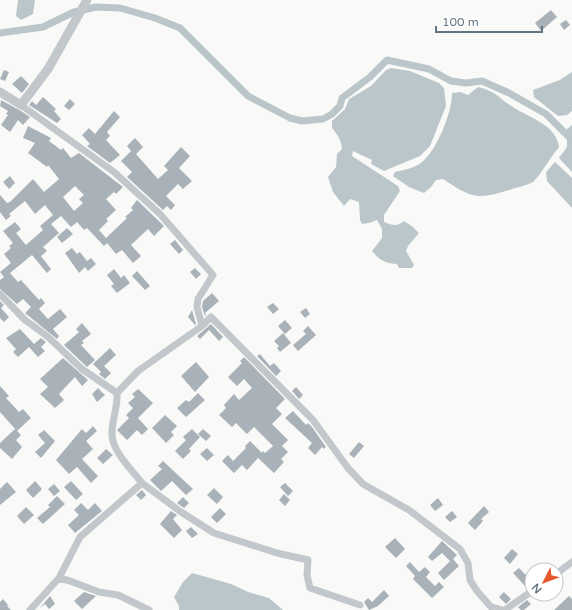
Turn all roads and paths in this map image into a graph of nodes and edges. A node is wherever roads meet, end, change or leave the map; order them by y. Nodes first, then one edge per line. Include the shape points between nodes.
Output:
1 (87, 0) edge
2 (0, 92) edge
3 (21, 105) junction
4 (0, 294) edge
5 (202, 326) junction
6 (117, 393) junction
7 (142, 483) junction
8 (59, 578) junction
9 (524, 597) edge
10 (360, 605) dead end
11 (30, 610) edge
12 (149, 610) edge
13 (502, 610) edge
14 (506, 610) edge

1 - 3 street via 48,69
2 - 3 street
3 - 5 street via 114,172 160,214 195,253 213,275 198,299 197,307
4 - 6 street via 82,369
5 - 6 street via 138,371
5 - 13 street via 211,317 313,420 363,484 409,510 460,549 468,563 470,580 477,591 491,607
6 - 7 street via 118,402 112,434 114,446
7 - 8 street via 80,536
7 - 10 street via 214,533 308,560 310,588
8 - 11 street
8 - 12 street via 99,592 118,595
9 - 14 street

